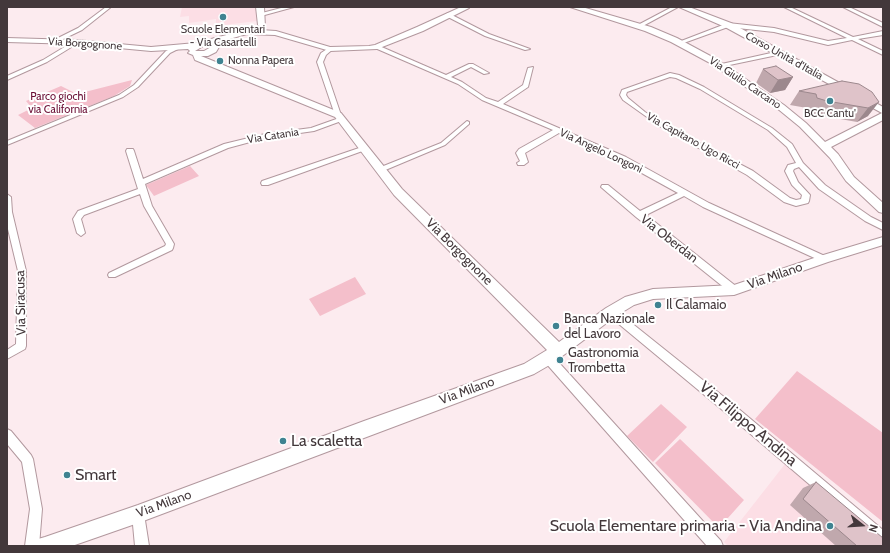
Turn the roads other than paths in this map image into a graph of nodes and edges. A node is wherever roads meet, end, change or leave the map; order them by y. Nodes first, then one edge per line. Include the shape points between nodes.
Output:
1 (110, 7) edge
2 (292, 7) edge
3 (574, 7) edge
4 (676, 7) edge
5 (683, 7) edge
6 (786, 7) edge
7 (845, 7) edge
8 (458, 9) edge
9 (261, 10) edge
10 (262, 25) junction
11 (728, 25) junction
12 (883, 25) edge
13 (639, 26) junction
14 (249, 32) junction
15 (276, 33) junction
16 (883, 33) edge
17 (229, 38) junction
18 (852, 39) junction
19 (7, 40) edge
20 (55, 41) junction
21 (76, 42) junction
22 (679, 43) junction
23 (202, 44) junction
24 (215, 47) junction
25 (377, 47) junction
26 (330, 49) junction
27 (527, 49) dead end
28 (169, 50) junction
29 (883, 52) edge
30 (780, 53) junction
31 (200, 55) junction
32 (720, 65) junction
33 (530, 68) dead end
34 (486, 73) dead end
35 (446, 76) junction
36 (7, 78) edge
37 (499, 104) junction
38 (883, 111) edge
39 (883, 116) edge
40 (340, 117) junction
41 (467, 123) dead end
42 (559, 130) junction
43 (7, 143) edge
44 (825, 146) junction
45 (364, 149) junction
46 (130, 151) dead end
47 (521, 163) dead end
48 (800, 164) junction
49 (380, 169) junction
50 (265, 183) dead end
51 (141, 186) junction
52 (605, 187) dead end
53 (684, 193) junction
54 (7, 197) edge
55 (883, 209) edge
56 (639, 215) junction
57 (883, 226) edge
58 (81, 233) dead end
59 (883, 241) edge
60 (824, 259) junction
61 (112, 276) dead end
62 (734, 290) junction
63 (611, 312) junction
64 (7, 355) edge
65 (553, 355) junction
66 (7, 435) edge
67 (138, 514) junction
68 (883, 538) edge
69 (32, 546) edge
70 (45, 546) edge
71 (142, 546) edge
72 (716, 546) edge

1 - 20 street via 80,29
2 - 9 street
3 - 13 main road, Via Giulio Carcano
4 - 13 street
5 - 11 main road, Corso Unità d'Italia
6 - 18 street
7 - 12 street
8 - 25 main road
8 - 27 street via 487,35
9 - 10 main road
10 - 14 main road
10 - 15 main road
11 - 18 street via 774,30 828,43
11 - 22 street
11 - 30 main road, Corso Unità d'Italia
13 - 22 main road, Via Giulio Carcano
14 - 15 main road
14 - 17 main road
15 - 26 main road
16 - 18 street
17 - 23 main road, Via Borgognone
17 - 24 main road
18 - 29 street
19 - 20 main road, Via Borgognone
20 - 21 main road, Via Borgognone
21 - 28 main road, Via Borgognone
21 - 36 street via 45,61
22 - 32 main road, Via Giulio Carcano
23 - 24 main road via 212,44
23 - 28 main road, Via Borgognone
23 - 31 main road via 192,48 192,51
24 - 31 main road
25 - 26 main road
25 - 35 street, Via Angelo Longoni
26 - 40 street via 323,54 320,62
28 - 31 main road, Via Borgognone
28 - 43 street via 136,86 121,96
30 - 32 street
30 - 38 main road, Corso Unità d'Italia
31 - 40 main road, Via Borgognone
32 - 44 main road, Via Giulio Carcano via 781,107
33 - 37 street via 526,86
34 - 35 street via 471,65
35 - 37 street, Via Angelo Longoni via 484,99
37 - 42 street, Via Angelo Longoni
39 - 44 main road
40 - 45 main road, Via Borgognone
40 - 51 street, Via Catania via 312,130 265,136 226,146 204,154
41 - 49 street via 443,144
42 - 47 street via 522,151 520,153 524,162
42 - 53 street, Via Angelo Longoni via 623,159
44 - 55 main road, Via Giulio Carcano via 850,179
45 - 49 main road, Via Borgognone
45 - 50 street
46 - 51 street
48 - 48 street, Via Capitano Ugo Ricci via 791,167 789,171 804,192 806,199 800,203 792,202 750,173 663,126 625,99 624,91 663,77 677,76 770,129 790,146
48 - 57 street, Via Capitano Ugo Ricci via 835,197
49 - 65 main road, Via Borgognone via 398,192
51 - 58 street, Via Catania via 81,213 76,219
51 - 61 street via 159,228 170,244 169,248
52 - 56 street, Via Oberdan
53 - 56 street
53 - 60 street, Via Angelo Longoni
54 - 64 street, Via Siracusa via 22,271 21,346
56 - 62 street, Via Oberdan
59 - 60 main road, Via Milano
60 - 62 main road, Via Milano
62 - 63 main road, Via Milano via 653,294 630,301
63 - 65 main road, Via Milano
63 - 68 street, Via Filippo Andina
65 - 67 main road, Via Milano via 528,369
65 - 72 street
66 - 69 street via 26,459 36,509
67 - 70 main road, Via Milano
67 - 71 street

